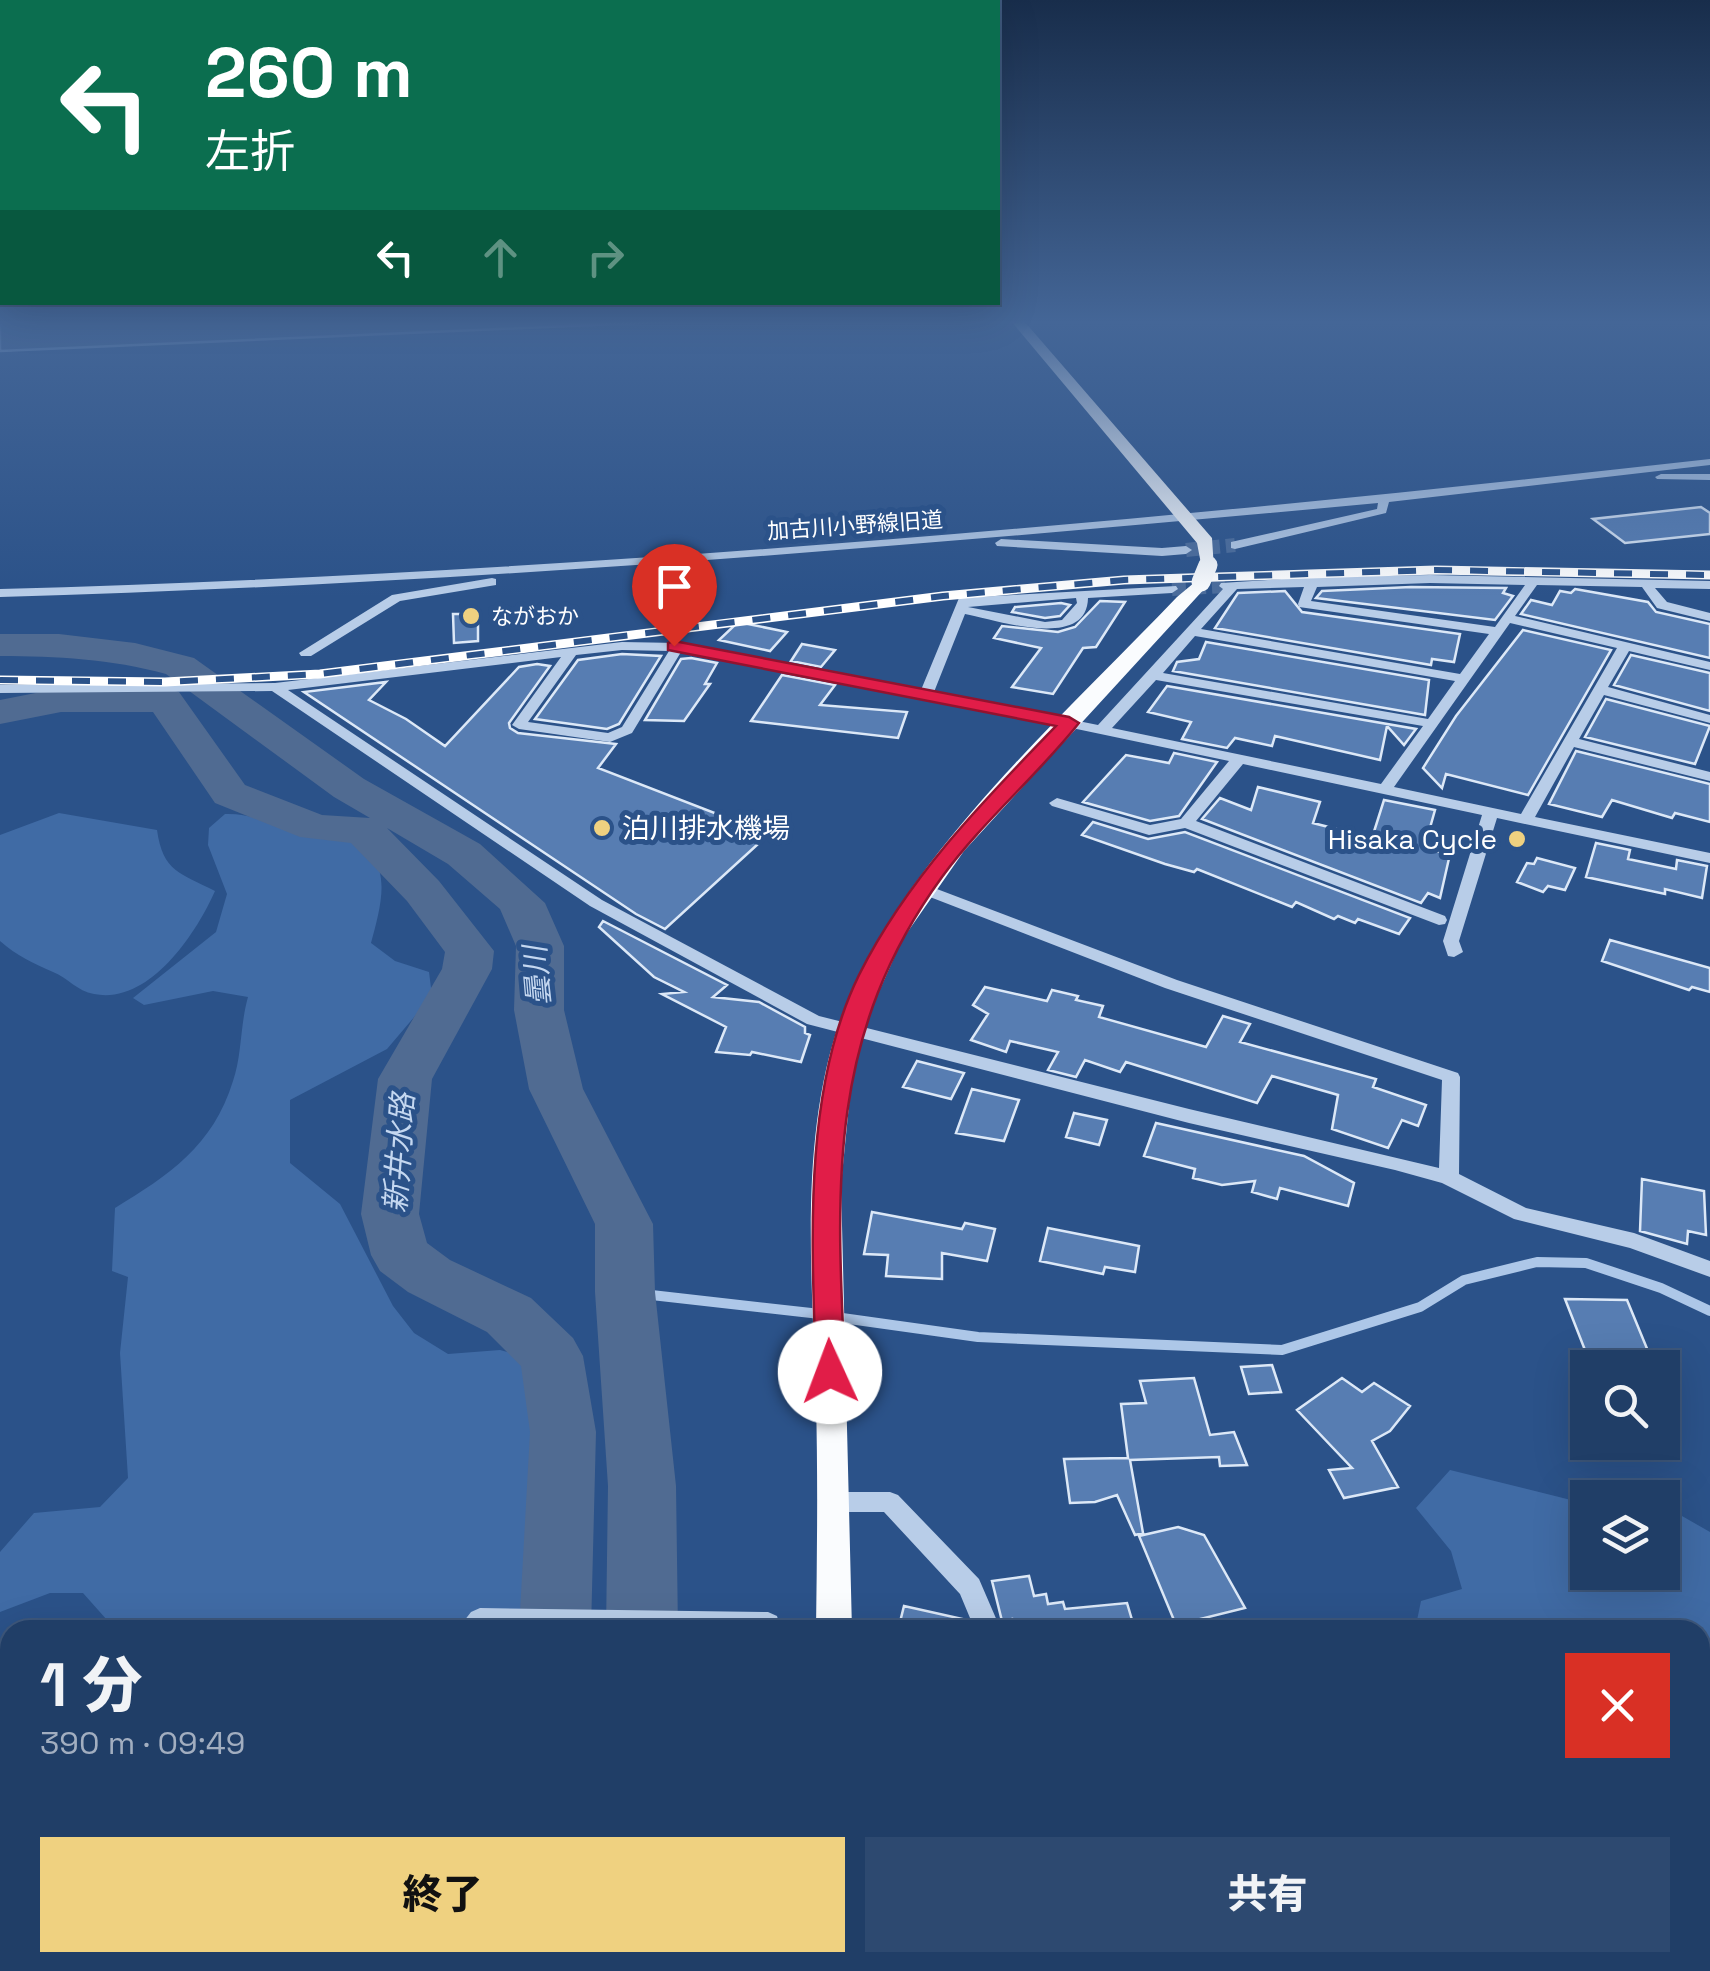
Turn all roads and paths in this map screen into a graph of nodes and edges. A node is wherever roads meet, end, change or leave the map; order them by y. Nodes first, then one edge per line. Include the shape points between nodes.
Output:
1 (1096, 413) edge
2 (1710, 462) edge
3 (1591, 474) junction
4 (1710, 477) edge
5 (1384, 499) junction
6 (1182, 513) junction
7 (976, 537) junction
8 (1234, 544) tunnel mouth
9 (1186, 550) tunnel mouth
10 (560, 566) junction
11 (1312, 581) junction
12 (1533, 582) junction
13 (1645, 584) junction
14 (1710, 585) edge
15 (1172, 589) tunnel mouth
16 (0, 592) edge
17 (1080, 594) junction
18 (962, 605) junction
19 (1710, 617) edge
20 (1502, 624) junction
21 (1193, 632) junction
22 (1625, 646) junction
23 (678, 647) junction
24 (306, 652) dead end
25 (572, 652) junction
26 (1710, 666) edge
27 (1153, 674) junction
28 (1465, 679) junction
29 (268, 687) junction
30 (0, 689) edge
31 (1598, 689) junction
32 (926, 695) junction
33 (1710, 719) edge
34 (1069, 723) junction
35 (1434, 724) junction
36 (1102, 730) junction
37 (1570, 741) junction
38 (1240, 758) junction
39 (1710, 777) edge
40 (1386, 788) junction
41 (1057, 803) dead end
42 (1491, 811) junction
43 (1526, 818) junction
44 (1186, 823) junction
45 (1710, 858) edge
46 (923, 888) junction
47 (1439, 920) dead end
48 (1454, 952) dead end
49 (850, 1031) junction
50 (1450, 1178) junction
51 (1710, 1269) edge
52 (835, 1502) junction
53 (834, 1620) edge
54 (984, 1620) edge

1 - 6 main road
2 - 3 street, 加古川小野線旧道
3 - 4 street
3 - 5 street, 加古川小野線旧道
5 - 6 street, 加古川小野線旧道
5 - 8 street via 1382,512
6 - 7 street, 加古川小野線旧道
6 - 34 main road via 1206,542 1204,573
7 - 9 street via 1007,545
7 - 10 street, 加古川小野線旧道
10 - 16 street, 加古川小野線旧道
10 - 24 street via 396,598
11 - 12 street
11 - 20 street via 1304,604
11 - 21 street via 1229,585
12 - 13 street
12 - 20 street
13 - 14 street
13 - 19 street via 1662,605
15 - 17 street
17 - 18 street
17 - 18 street via 1083,603 1066,624 1045,626
18 - 32 street
20 - 22 street
20 - 28 street
21 - 27 street
21 - 28 street
22 - 26 street
22 - 31 street
23 - 25 street
23 - 25 street via 627,730 610,738 518,725
23 - 32 street
25 - 29 street
27 - 35 street
27 - 36 street
28 - 35 street
29 - 30 street
29 - 49 street via 596,903 813,1020
31 - 33 street
31 - 37 street
32 - 34 street
34 - 36 street
34 - 46 main road via 977,819
35 - 40 street
36 - 38 street
37 - 39 street
37 - 43 street
38 - 40 street
38 - 44 street
40 - 42 street
41 - 44 street via 1073,814 1148,830
42 - 43 street
42 - 48 street via 1451,941
43 - 45 street
44 - 47 street
46 - 49 main road via 869,978
46 - 50 street via 1170,984 1451,1076
49 - 50 street
49 - 52 main road via 827,1192
50 - 51 street via 1520,1214 1634,1241
52 - 53 main road
52 - 54 street via 890,1502 970,1587

